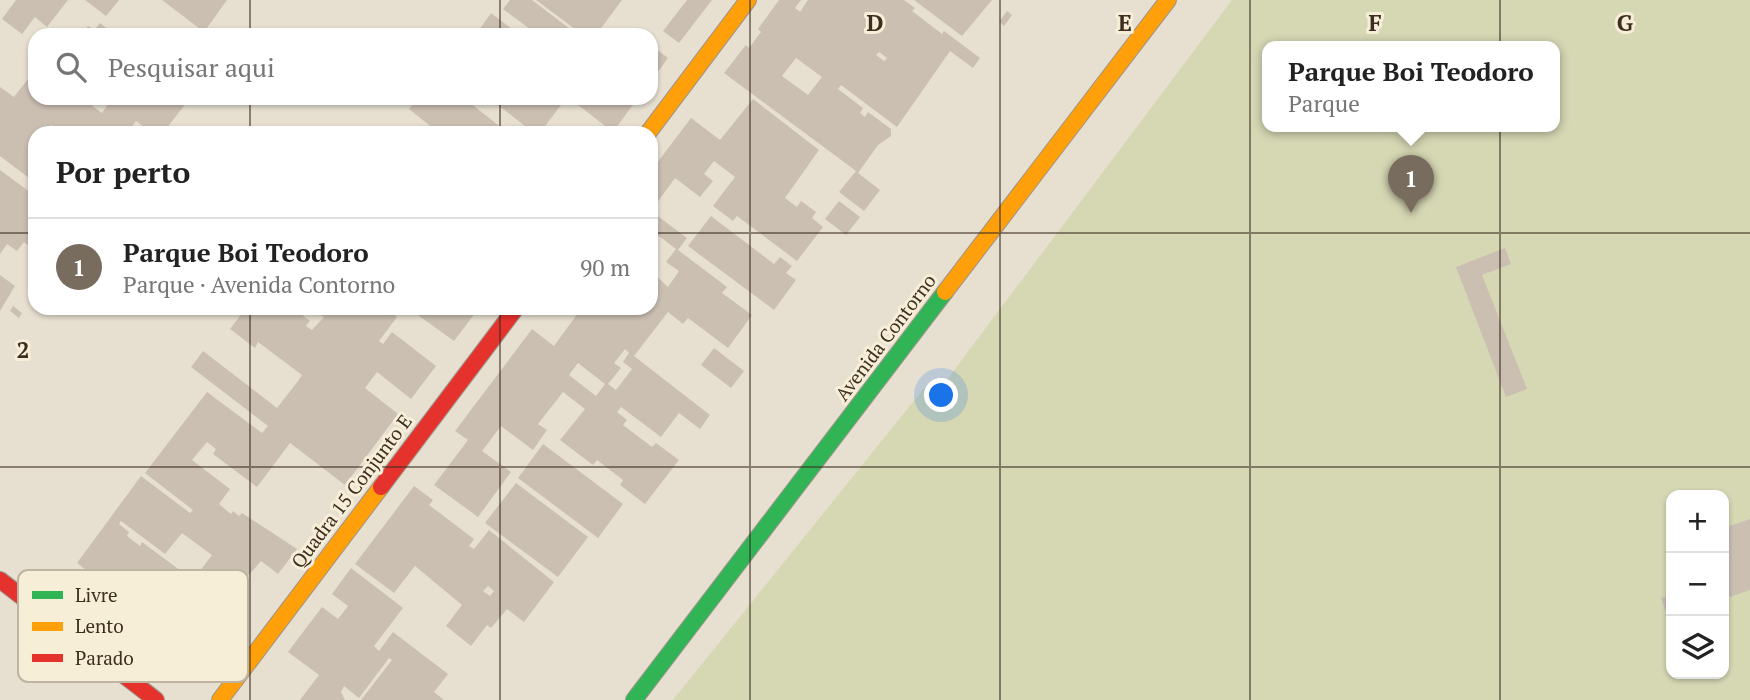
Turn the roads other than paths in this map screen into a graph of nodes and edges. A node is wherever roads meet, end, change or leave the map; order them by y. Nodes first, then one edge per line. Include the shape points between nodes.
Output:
1 (748, 0) edge
2 (1168, 0) edge
3 (653, 126) edge
4 (511, 315) edge
5 (0, 580) edge
6 (18, 594) edge
7 (248, 663) edge
8 (133, 682) edge
9 (234, 682) edge
10 (156, 700) edge
11 (220, 700) edge
12 (634, 700) edge

1 - 3 street
2 - 12 street, Avenida Contorno
4 - 7 street, Quadra 15 Conjunto E
5 - 6 street
8 - 10 street
9 - 11 street, Quadra 15 Conjunto E

